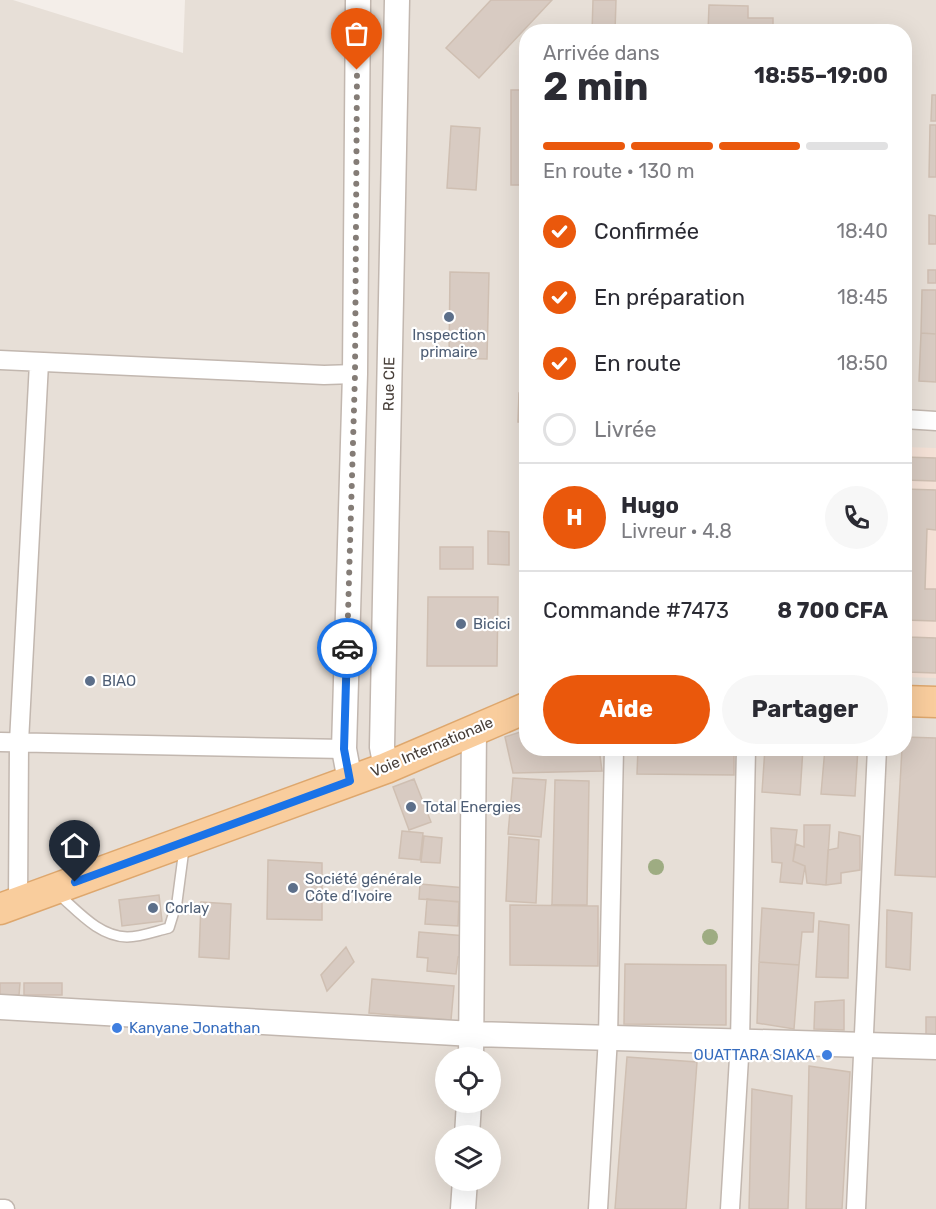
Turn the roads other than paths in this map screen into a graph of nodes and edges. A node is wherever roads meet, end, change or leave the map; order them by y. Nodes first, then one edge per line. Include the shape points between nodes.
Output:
1 (358, 0) edge
2 (397, 0) edge
3 (0, 360) edge
4 (39, 363) junction
5 (355, 374) junction
6 (912, 420) edge
7 (936, 421) edge
8 (912, 701) edge
9 (936, 702) edge
10 (519, 711) edge
11 (474, 729) junction
12 (0, 742) edge
13 (20, 742) junction
14 (344, 749) junction
15 (615, 756) edge
16 (746, 756) edge
17 (877, 756) edge
18 (386, 768) junction
19 (350, 781) junction
20 (184, 842) junction
21 (53, 890) junction
22 (9, 906) edge
23 (0, 1007) edge
24 (608, 1037) junction
25 (740, 1041) junction
26 (864, 1045) junction
27 (472, 1046) edge
28 (936, 1047) edge
29 (464, 1191) edge
30 (0, 1209) edge
31 (5, 1209) edge
32 (463, 1209) edge
33 (598, 1209) edge
34 (730, 1209) edge
35 (856, 1209) edge

1 - 5 street
2 - 18 street, Rue CIE via 382,747
3 - 4 street
4 - 5 street
4 - 13 street
5 - 14 street
6 - 7 street
8 - 9 main road
10 - 11 main road, Voie Internationale
11 - 18 main road, Voie Internationale
11 - 27 street
12 - 13 street
13 - 14 street
13 - 22 street
14 - 19 street
15 - 24 street
16 - 25 street
17 - 26 street
18 - 19 main road, Voie Internationale
19 - 20 main road, Voie Internationale
20 - 21 main road, Voie Internationale
20 - 21 lane via 177,902 169,928 129,937 115,935 100,930
21 - 22 main road, Voie Internationale
23 - 27 street
24 - 25 street
24 - 27 street
24 - 33 street
25 - 26 street
25 - 34 street
26 - 28 street
26 - 35 street
29 - 32 street
30 - 31 street

